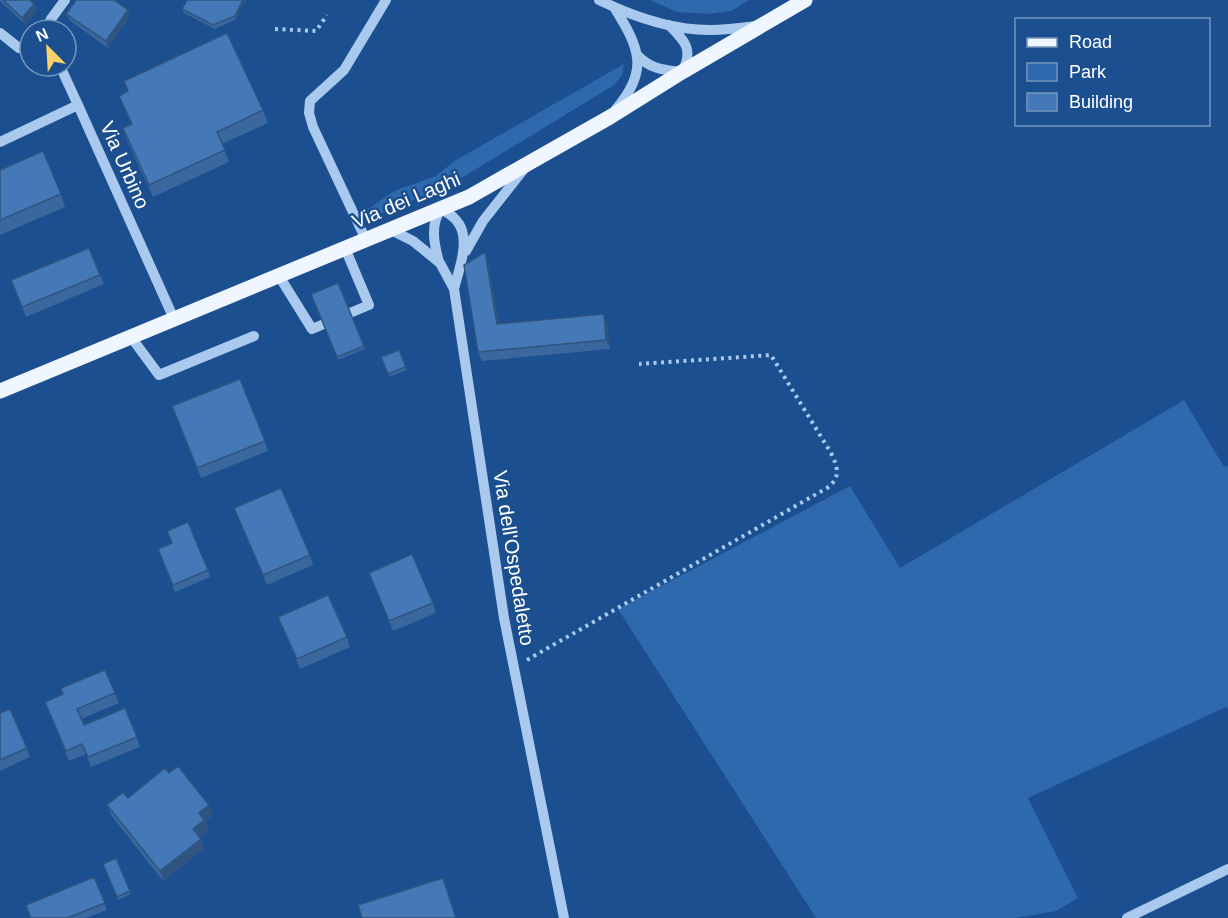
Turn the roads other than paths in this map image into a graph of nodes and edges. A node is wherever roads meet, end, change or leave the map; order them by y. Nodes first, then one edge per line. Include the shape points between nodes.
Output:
1 (65, 0) edge
2 (386, 0) edge
3 (599, 0) edge
4 (805, 0) edge
5 (614, 7) junction
6 (52, 18) edge
7 (668, 25) junction
8 (762, 25) junction
9 (0, 33) edge
10 (18, 47) edge
11 (637, 55) junction
12 (682, 72) junction
13 (66, 78) edge
14 (78, 105) junction
15 (610, 117) junction
16 (0, 142) edge
17 (530, 162) junction
18 (441, 208) junction
19 (391, 230) junction
20 (366, 240) junction
21 (345, 248) junction
22 (440, 263) junction
23 (460, 266) junction
24 (279, 276) junction
25 (454, 289) junction
26 (174, 319) junction
27 (254, 336) dead end
28 (131, 337) junction
29 (0, 391) edge
30 (1228, 869) edge
31 (564, 918) edge
32 (1127, 918) edge

1 - 6 street
2 - 20 street via 344,70 310,101 313,128
3 - 5 street
4 - 8 main road, Via dei Laghi
5 - 7 street
5 - 11 street via 635,42
7 - 8 street via 708,30
7 - 12 street via 687,47 688,60
8 - 12 main road, Via dei Laghi
9 - 10 street
11 - 12 street via 656,69
11 - 15 street via 633,85
12 - 15 main road, Via dei Laghi
13 - 14 street
14 - 16 street, Via Urbino
14 - 26 street, Via Urbino
15 - 17 main road, Via dei Laghi
17 - 18 main road, Via dei Laghi via 469,197
17 - 23 street via 483,221
18 - 19 main road, Via dei Laghi
18 - 22 street via 435,217 434,234
18 - 23 street via 463,230
19 - 20 main road, Via dei Laghi
19 - 22 street, Via dell'Ospedaletto via 413,241
20 - 21 main road, Via dei Laghi
21 - 24 main road, Via dei Laghi
21 - 24 street via 369,305 312,329
22 - 25 street, Via dell'Ospedaletto
23 - 25 street
24 - 26 main road, Via dei Laghi
25 - 31 street, Via dell'Ospedaletto via 504,618
26 - 28 main road, Via dei Laghi
27 - 28 street via 159,375
28 - 29 main road, Via dei Laghi
30 - 32 street

